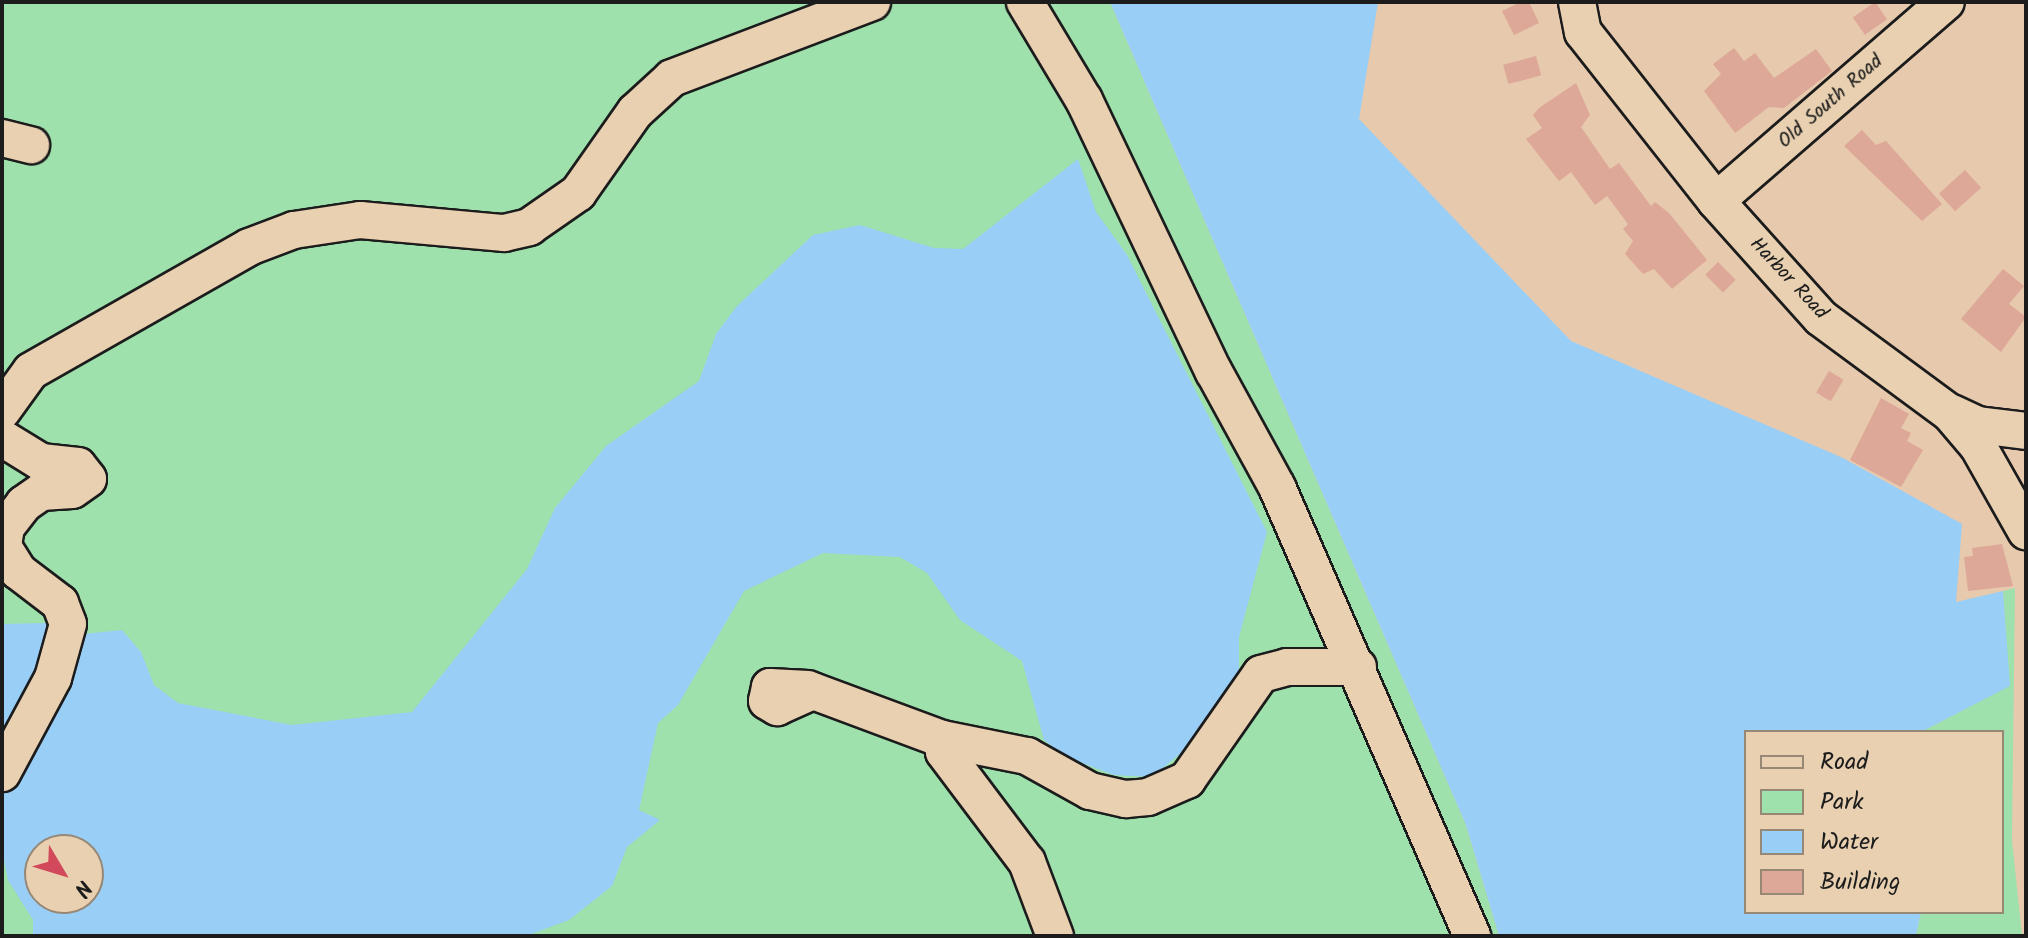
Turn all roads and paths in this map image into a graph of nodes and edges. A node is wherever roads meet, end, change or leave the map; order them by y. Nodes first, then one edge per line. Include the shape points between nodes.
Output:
1 (872, 2) edge
2 (1025, 2) edge
3 (1577, 2) edge
4 (1946, 2) edge
5 (1716, 201) junction
6 (2, 411) edge
7 (1950, 413) junction
8 (2026, 431) edge
9 (2, 438) edge
10 (2026, 531) edge
11 (2, 546) edge
12 (1358, 667) junction
13 (808, 689) dead end
14 (942, 739) junction
15 (2, 773) edge
16 (1055, 936) edge
17 (1472, 936) edge

1 - 6 street via 672,78 635,112 578,193 529,227 504,233 360,220 294,230 249,247 31,371
2 - 12 street via 1097,127 1214,372 1277,487
3 - 5 street, Harbor Road via 1583,32
4 - 5 street, Old South Road
5 - 7 street, Harbor Road via 1821,318
7 - 8 street via 1978,425
7 - 10 street, Harbor Road via 1978,446
9 - 11 street via 41,477 6,527
11 - 15 street via 18,571 60,603 68,624 53,678
12 - 14 street via 1287,667 1261,674 1187,780 1148,797 1090,791 1027,756
12 - 17 street
13 - 14 street via 770,687 767,701 777,707 813,691
14 - 16 street via 944,752 1027,862

